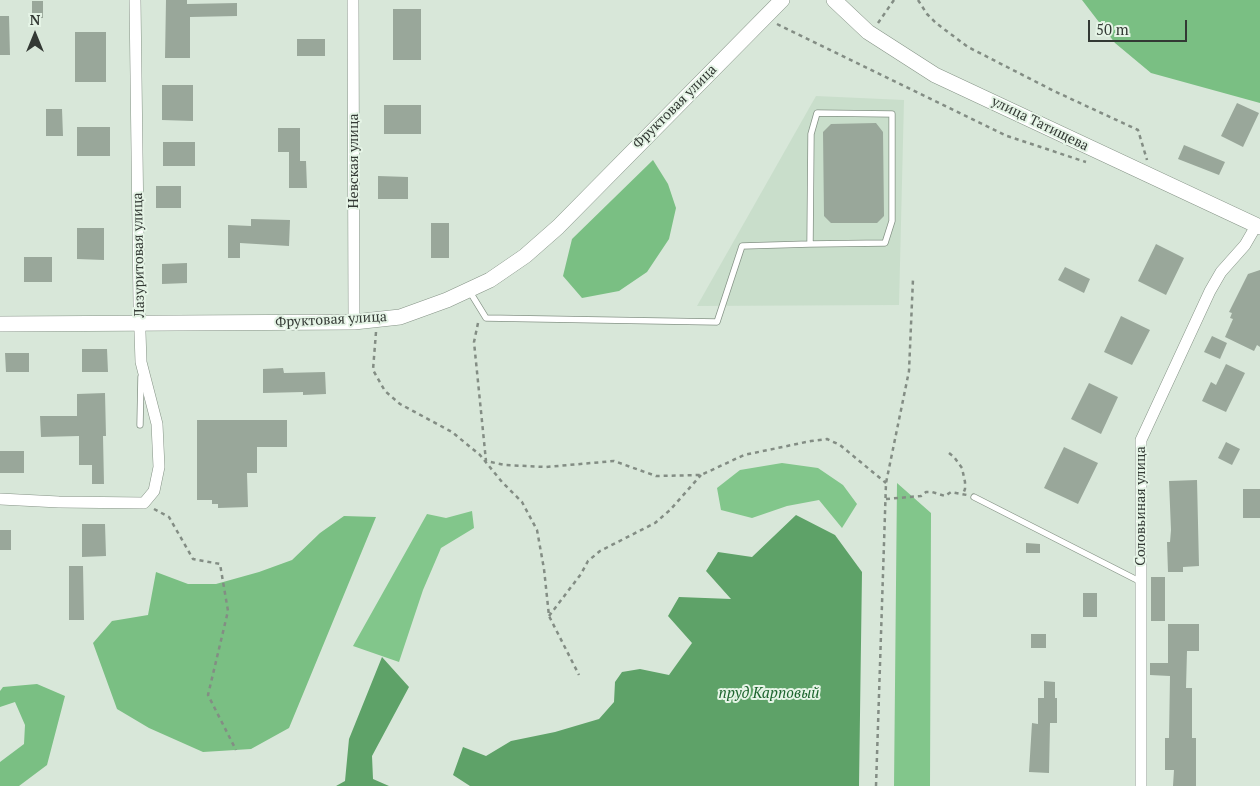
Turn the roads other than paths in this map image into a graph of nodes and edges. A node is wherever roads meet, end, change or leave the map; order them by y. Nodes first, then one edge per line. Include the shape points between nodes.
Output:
1 (135, 0) edge
2 (353, 0) edge
3 (782, 0) edge
4 (834, 0) edge
5 (1258, 227) edge
6 (810, 244) junction
7 (469, 290) junction
8 (354, 322) junction
9 (0, 324) edge
10 (141, 324) junction
11 (141, 362) junction
12 (140, 425) dead end
13 (974, 497) road end
14 (0, 499) edge
15 (1141, 582) junction
16 (1141, 786) edge

1 - 10 street, Лазуритовая улица
2 - 8 street, Невская улица
3 - 7 street, Фруктовая улица via 558,227 525,256
4 - 5 street, улица Татищева via 870,33 935,75
5 - 15 street, Соловьиная улица via 1221,272 1210,291 1141,440
6 - 6 lane via 811,134 818,113 892,114 892,222 884,243
6 - 7 lane via 742,246 717,322 486,318
7 - 8 street, Фруктовая улица via 400,316
8 - 10 street, Фруктовая улица
9 - 10 street, Фруктовая улица
10 - 11 street, Лазуритовая улица
11 - 12 lane
11 - 14 street, Лазуритовая улица via 155,411 159,467 154,491 144,503
13 - 15 lane
15 - 16 street, Соловьиная улица

